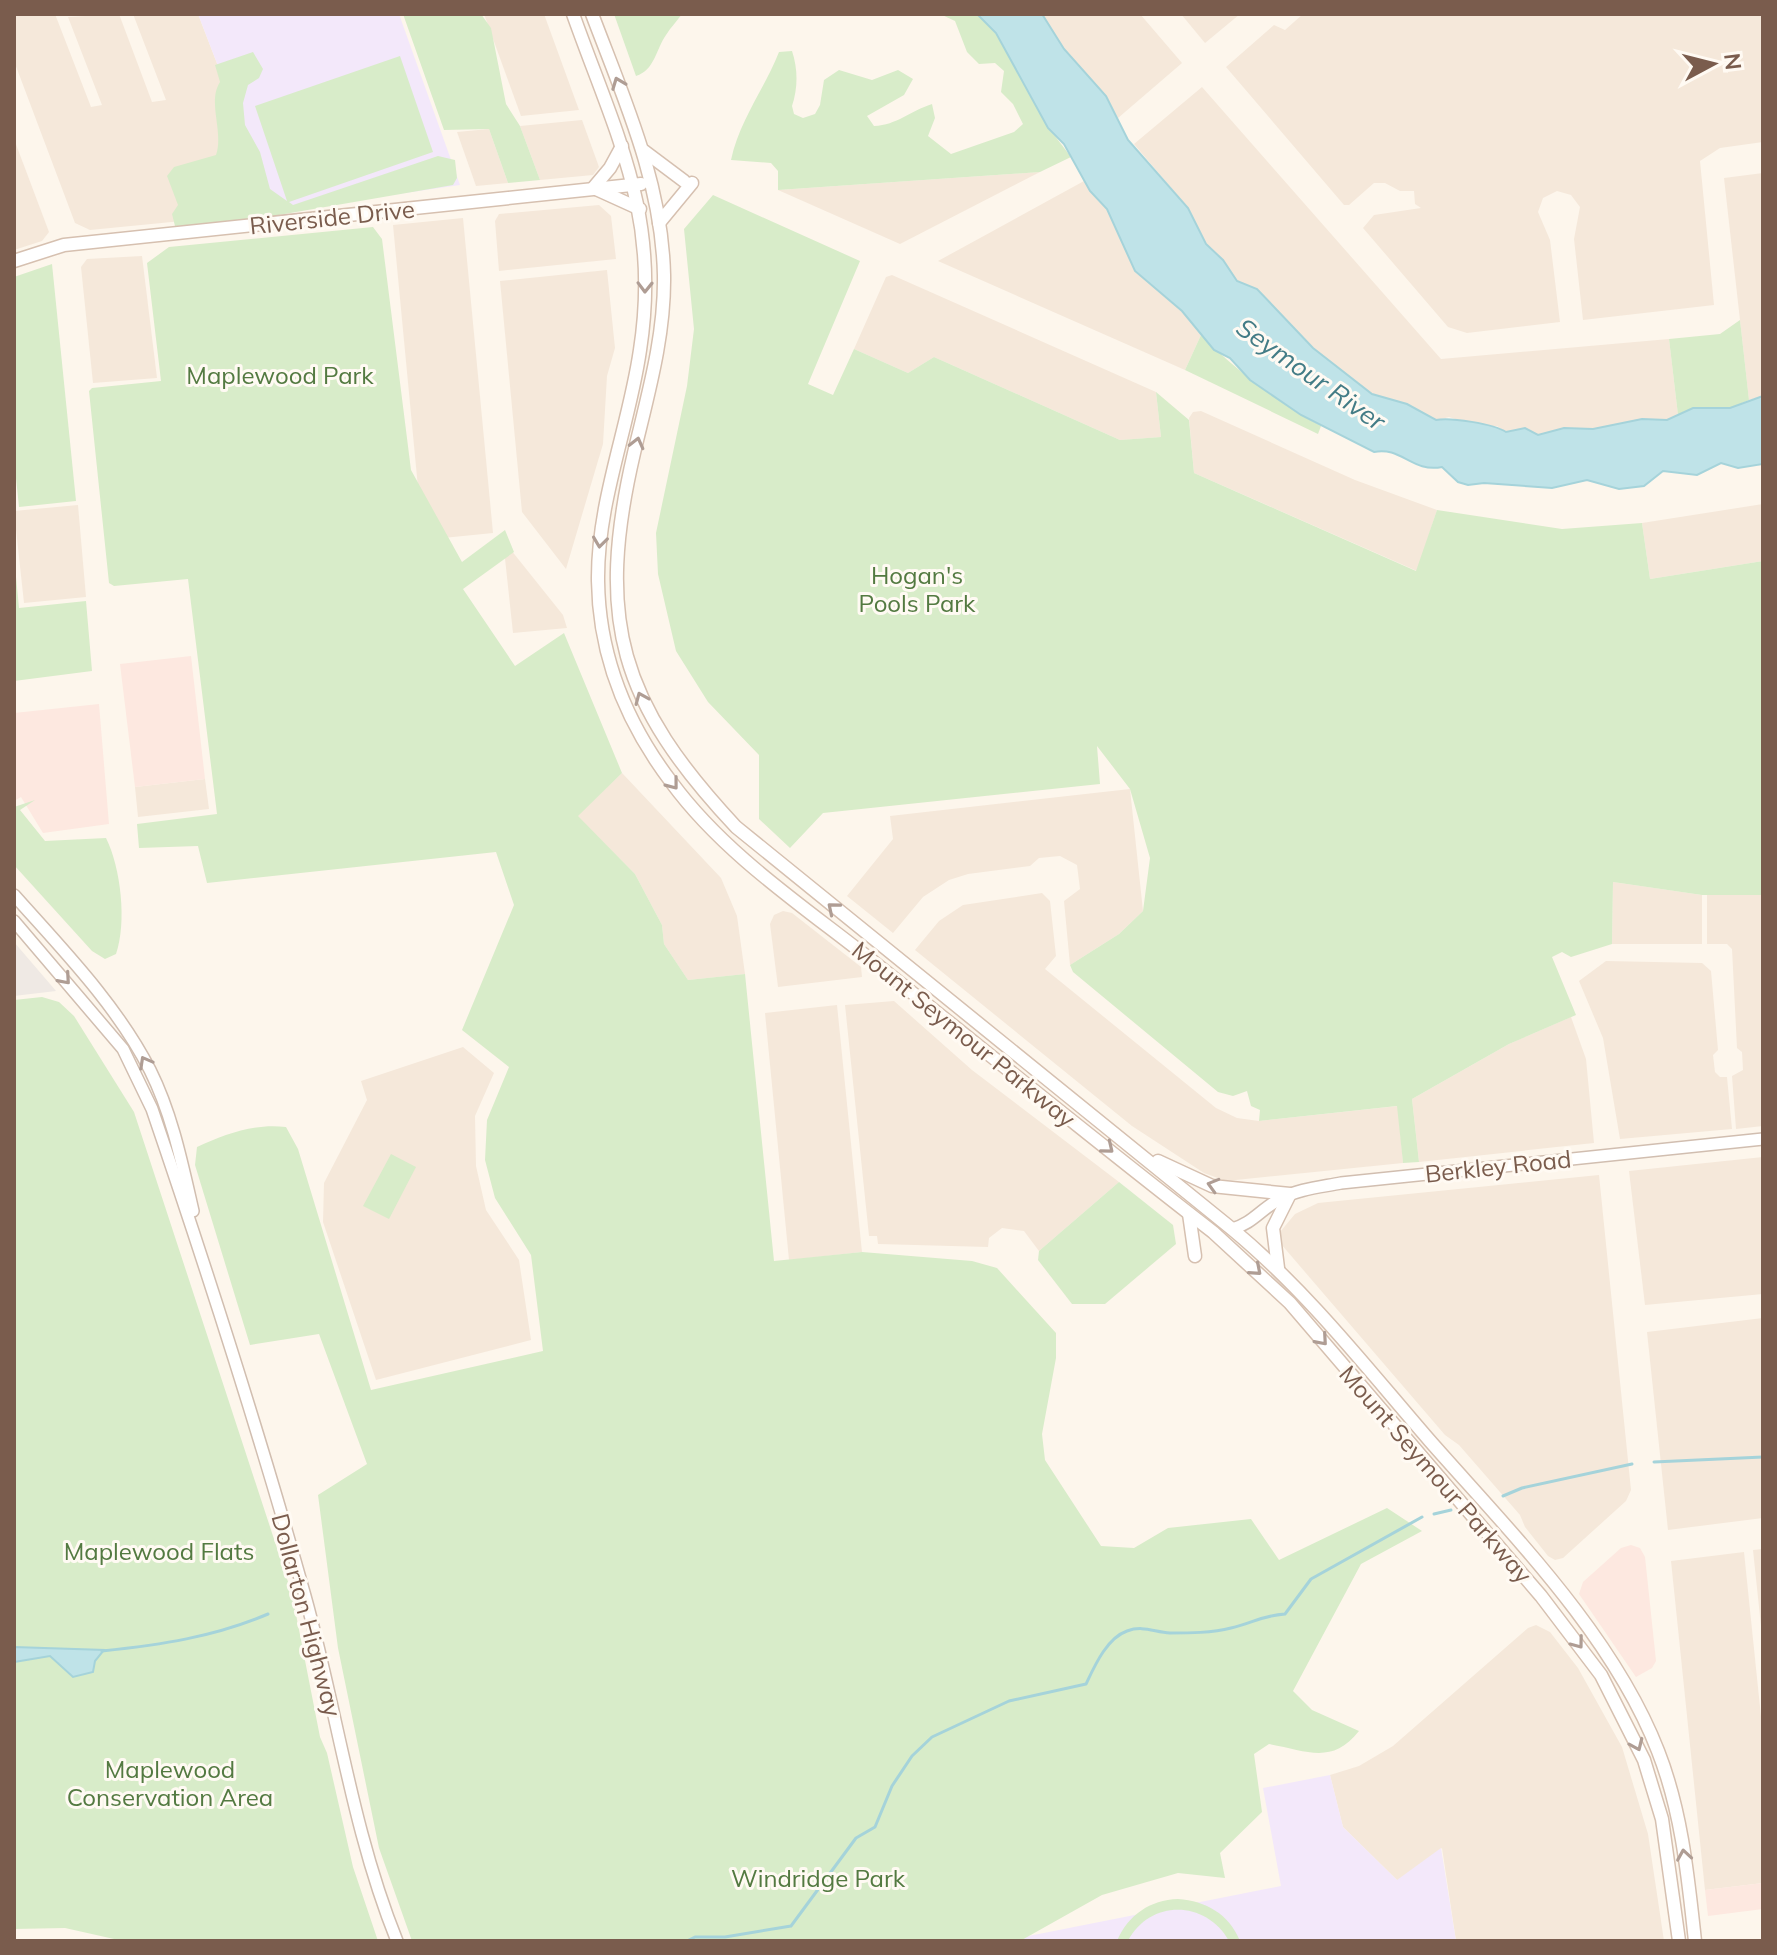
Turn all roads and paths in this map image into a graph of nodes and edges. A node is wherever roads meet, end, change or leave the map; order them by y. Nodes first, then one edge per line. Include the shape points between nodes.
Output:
1 (573, 14) edge
2 (592, 14) edge
3 (622, 146) junction
4 (644, 151) junction
5 (652, 184) junction
6 (635, 185) junction
7 (594, 187) junction
8 (640, 209) junction
9 (659, 223) junction
10 (14, 261) edge
11 (14, 895) edge
12 (14, 921) edge
13 (1763, 1139) edge
14 (1136, 1150) junction
15 (1290, 1194) junction
16 (1189, 1214) junction
17 (1240, 1231) junction
18 (1195, 1256) dead end
19 (1278, 1268) junction
20 (211, 1290) junction
21 (397, 1941) edge
22 (1679, 1941) edge
23 (1695, 1941) edge

1 - 3 main road, Mount Seymour Parkway
4 -> 2 main road, Mount Seymour Parkway
3 - 6 main road, Mount Seymour Parkway
3 - 7 main road
4 - 5 main road, Mount Seymour Parkway
4 - 9 main road via 688,182
5 - 6 main road, Riverside Drive
5 - 9 main road, Mount Seymour Parkway
6 - 7 main road, Riverside Drive
6 - 8 main road, Mount Seymour Parkway
7 - 8 main road
7 - 10 main road, Riverside Drive via 64,245
8 -> 16 main road, Mount Seymour Parkway via 644,320 603,519 598,583 603,639 616,688 639,734 673,786 748,862
14 -> 9 main road, Mount Seymour Parkway via 736,827 696,784 645,707 623,643 616,575 625,493 659,344 664,275
20 -> 11 street, Dollarton Highway via 178,1148 151,1072 121,1021
12 -> 20 street, Dollarton Highway via 123,1049 142,1083
13 - 15 street, Berkley Road via 1341,1183
15 -> 14 main road via 1212,1186
14 - 17 main road, Mount Seymour Parkway
15 - 17 street, Berkley Road
15 - 19 main road via 1273,1228
16 - 18 main road
16 -> 22 main road, Mount Seymour Parkway via 1290,1303 1541,1596 1601,1675 1644,1760 1662,1819
17 - 19 main road, Mount Seymour Parkway
23 -> 19 main road, Mount Seymour Parkway via 1670,1787 1625,1684 1525,1550
20 - 21 street, Dollarton Highway via 305,1596 373,1881

